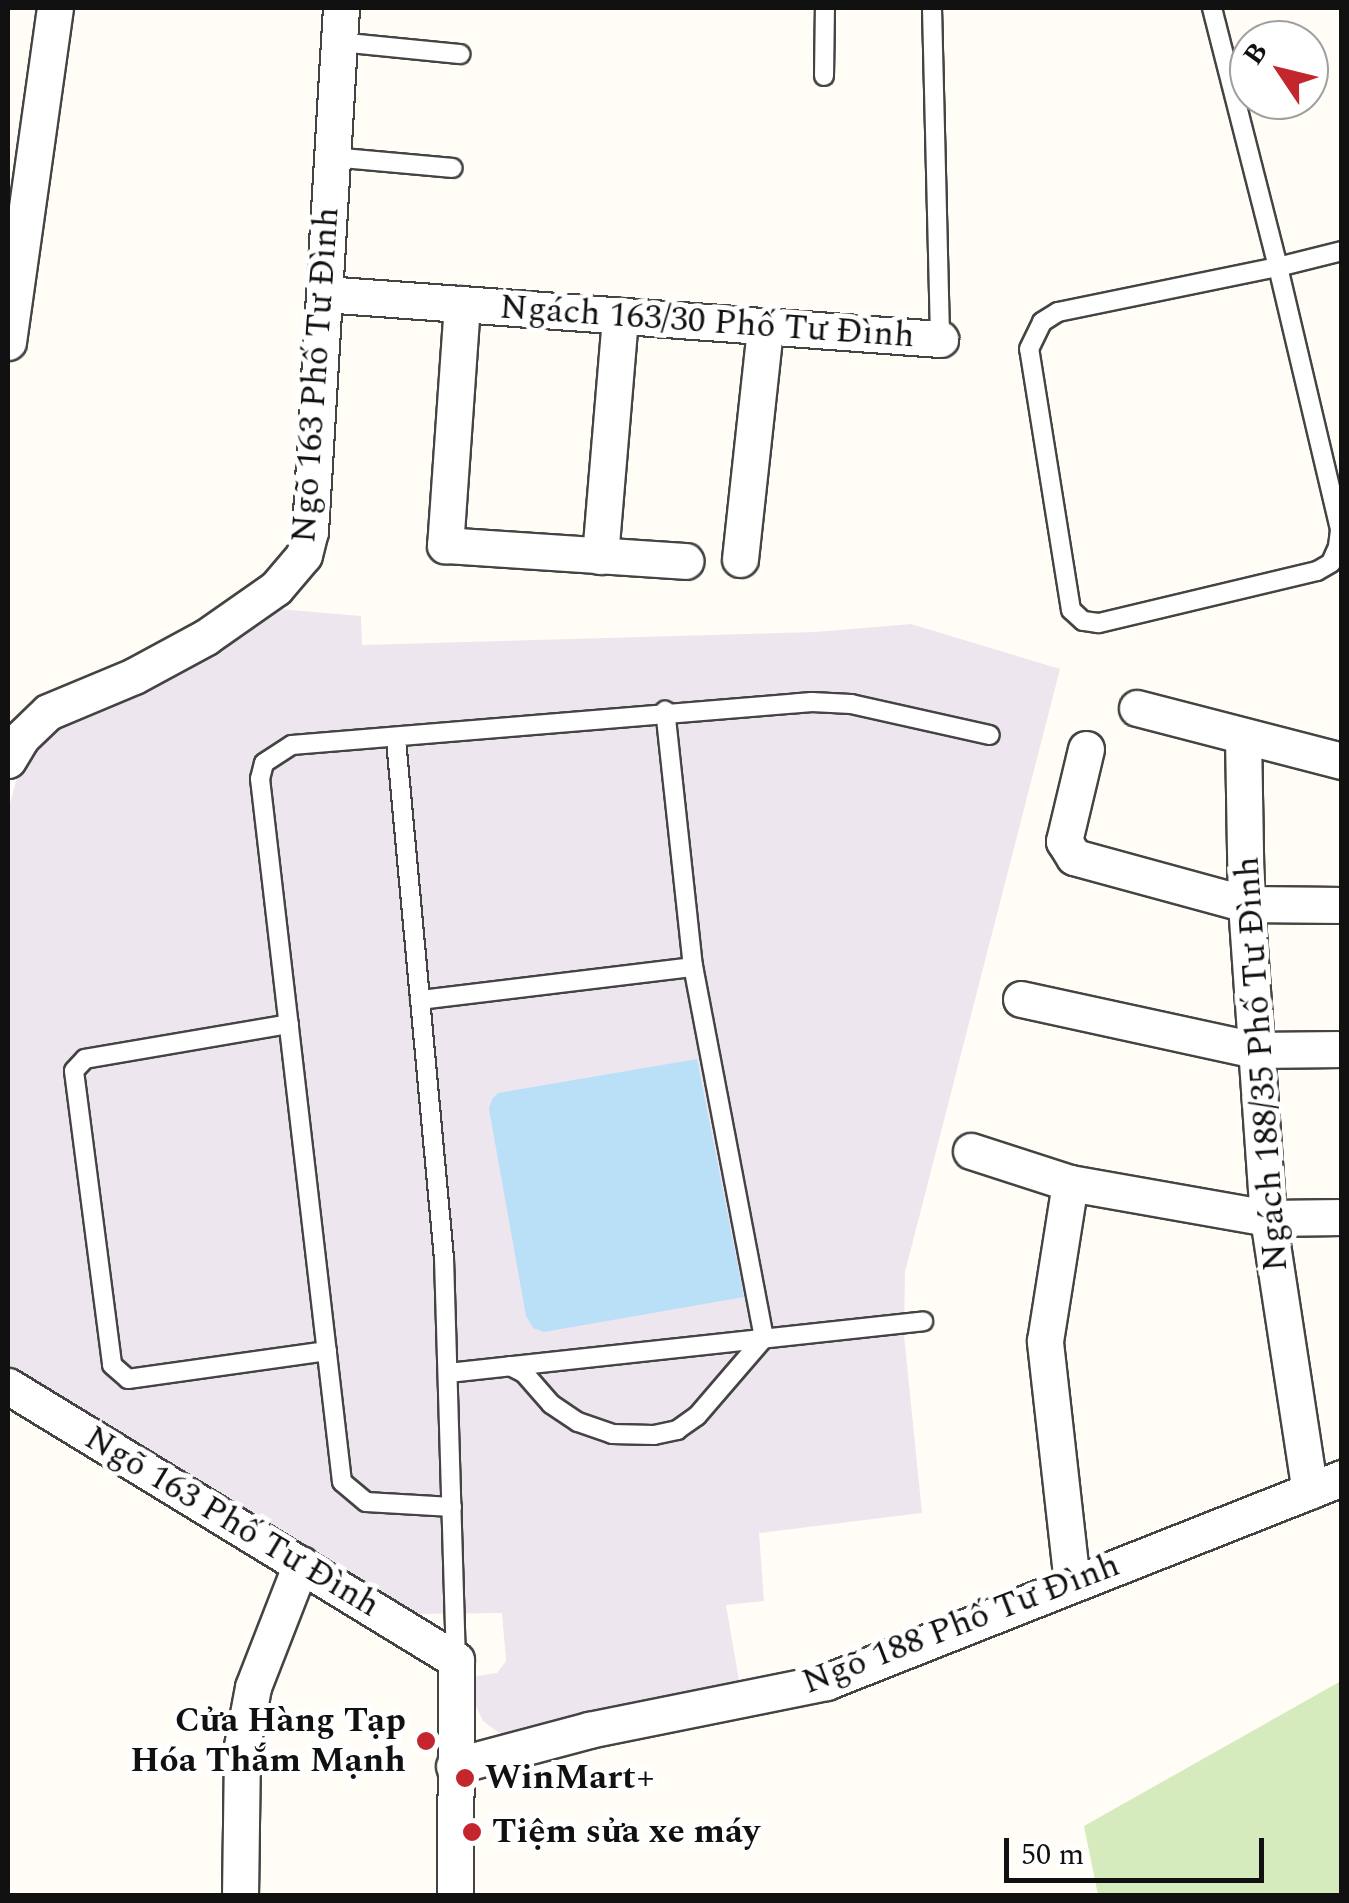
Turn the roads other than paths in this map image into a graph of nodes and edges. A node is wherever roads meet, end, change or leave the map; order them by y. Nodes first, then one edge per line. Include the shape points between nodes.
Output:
1 (55, 8) edge
2 (825, 8) edge
3 (932, 8) edge
4 (1212, 8) edge
5 (340, 24) edge
6 (460, 54) dead end
7 (824, 76) dead end
8 (332, 157) junction
9 (454, 168) dead end
10 (1342, 251) edge
11 (1278, 267) junction
12 (324, 294) junction
13 (462, 304) junction
14 (620, 316) junction
15 (764, 326) junction
16 (940, 340) joint
17 (8, 342) edge
18 (600, 556) junction
19 (740, 559) dead end
20 (685, 561) dead end
21 (8, 707) edge
22 (1138, 708) dead end
23 (48, 712) junction
24 (665, 712) junction
25 (990, 735) dead end
26 (1243, 736) junction
27 (396, 740) junction
28 (1086, 750) dead end
29 (8, 760) edge
30 (1342, 761) edge
31 (1246, 904) junction
32 (1342, 905) edge
33 (693, 968) junction
34 (420, 1000) junction
35 (1021, 1000) dead end
36 (289, 1024) junction
37 (1342, 1049) edge
38 (1255, 1050) junction
39 (970, 1150) dead end
40 (1070, 1184) junction
41 (1342, 1216) edge
42 (1268, 1218) junction
43 (923, 1321) dead end
44 (764, 1338) junction
45 (328, 1350) junction
46 (510, 1366) junction
47 (448, 1373) junction
48 (8, 1386) edge
49 (1326, 1484) edge
50 (452, 1507) junction
51 (301, 1564) junction
52 (1072, 1583) junction
53 (456, 1660) junction
54 (454, 1766) junction
55 (240, 1896) edge
56 (455, 1896) edge

1 - 17 street
2 - 7 lane
3 - 16 lane, Ngách 163/30 Phố Tư Đình
4 - 11 lane
5 - 6 lane
5 - 8 street, Ngõ 163 Phố Tư Đình
8 - 9 lane
8 - 12 street, Ngõ 163 Phố Tư Đình
10 - 11 lane
11 - 11 lane via 1058,312 1032,336 1071,610 1082,621 1190,601 1331,563 1340,530
12 - 13 street, Ngách 163/30 Phố Tư Đình
12 - 23 street, Ngõ 163 Phố Tư Đình via 308,542 297,567 206,637
13 - 14 street, Ngách 163/30 Phố Tư Đình
13 - 18 street via 445,545
14 - 15 street, Ngách 163/30 Phố Tư Đình
14 - 18 street
15 - 16 street, Ngách 163/30 Phố Tư Đình
15 - 19 street
18 - 20 street
21 - 23 street
22 - 26 street
23 - 29 street, Ngõ 163 Phố Tư Đình
24 - 25 lane via 851,704
24 - 27 lane
24 - 33 lane
26 - 30 street
26 - 31 street, Ngách 188/35 Phố Tư Đình
27 - 34 lane
27 - 36 lane via 292,745 264,763 260,779
28 - 31 street via 1064,841 1074,858
31 - 32 street
31 - 38 street, Ngách 188/35 Phố Tư Đình
33 - 34 lane
33 - 44 lane
34 - 47 lane
35 - 38 street
36 - 45 lane
36 - 45 lane via 85,1058 74,1071 112,1365 128,1379
37 - 38 street
38 - 42 street, Ngách 188/35 Phố Tư Đình
39 - 40 street
40 - 42 street
40 - 52 street via 1045,1341
41 - 42 street
42 - 49 street, Ngách 188/35 Phố Tư Đình
43 - 44 lane
44 - 46 lane
44 - 46 lane via 697,1416 654,1435 612,1434 578,1422
45 - 50 lane via 342,1482 366,1502
46 - 47 lane
47 - 50 lane
48 - 51 street, Ngõ 163 Phố Tư Đình
49 - 52 street, Ngõ 188 Phố Tư Đình
50 - 53 lane
51 - 53 street, Ngõ 163 Phố Tư Đình
51 - 55 street via 254,1687 242,1746
52 - 54 street, Ngõ 188 Phố Tư Đình via 826,1682 590,1730
53 - 54 street
54 - 56 street

